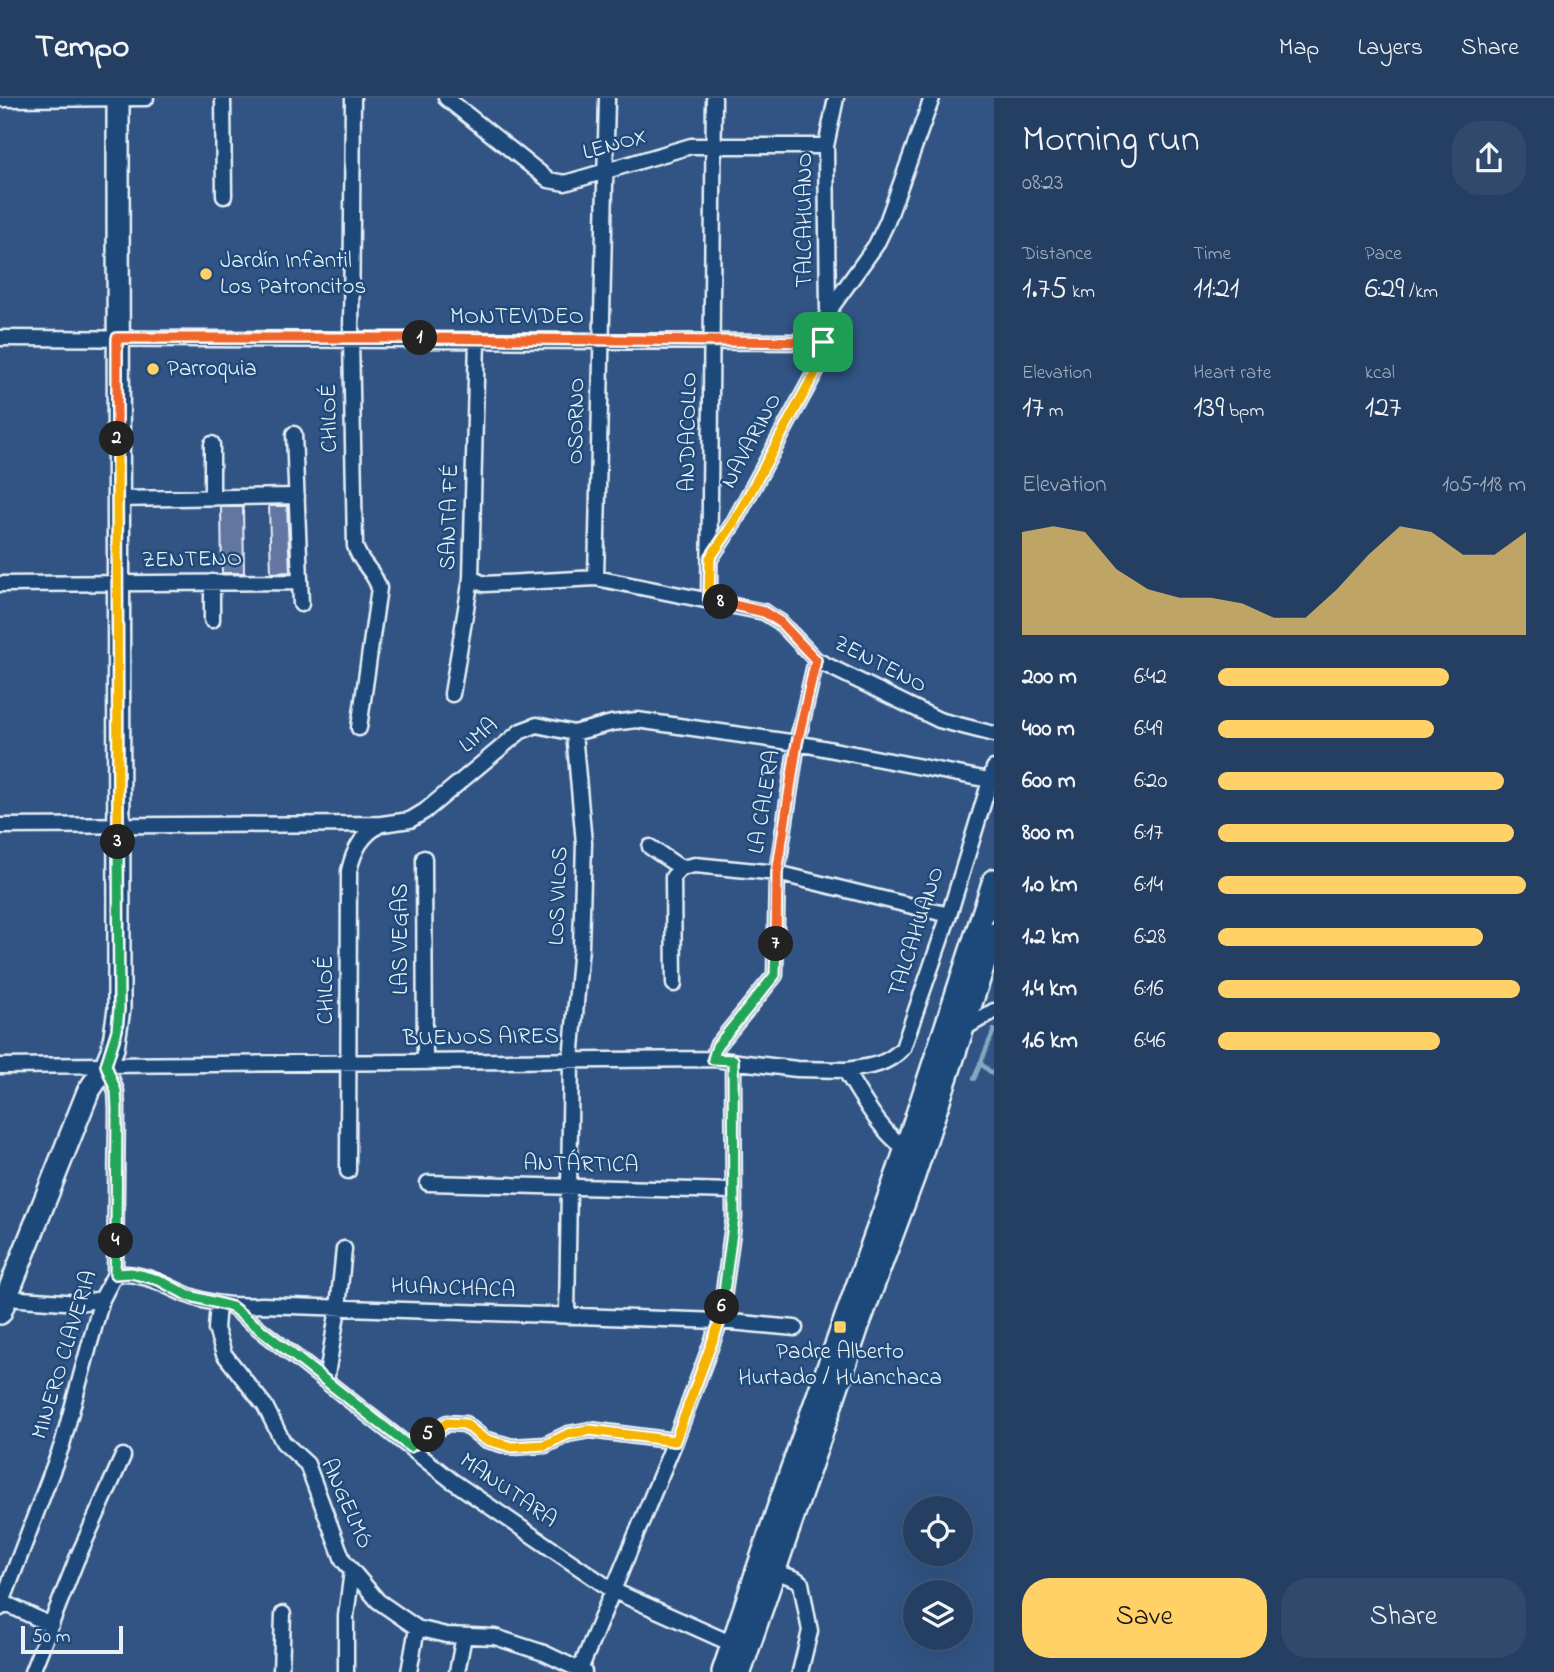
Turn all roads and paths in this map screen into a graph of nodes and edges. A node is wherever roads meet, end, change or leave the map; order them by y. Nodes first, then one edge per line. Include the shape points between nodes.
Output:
1 (118, 98) edge
2 (146, 98) edge
3 (223, 98) edge
4 (354, 98) edge
5 (446, 98) edge
6 (607, 98) edge
7 (714, 98) edge
8 (836, 98) edge
9 (932, 98) edge
10 (0, 99) edge
11 (714, 146) junction
12 (826, 146) junction
13 (605, 171) junction
14 (224, 196) dead end
15 (828, 312) junction
16 (0, 338) edge
17 (117, 338) junction
18 (351, 338) junction
19 (477, 339) junction
20 (601, 340) junction
21 (713, 341) junction
22 (823, 342) junction
23 (294, 434) dead end
24 (212, 444) dead end
25 (297, 496) junction
26 (212, 498) junction
27 (117, 499) junction
28 (710, 558) junction
29 (471, 578) junction
30 (596, 578) junction
31 (212, 582) junction
32 (300, 582) junction
33 (0, 584) edge
34 (117, 584) junction
35 (709, 599) junction
36 (301, 604) dead end
37 (212, 620) dead end
38 (816, 660) junction
39 (452, 694) dead end
40 (359, 728) dead end
41 (574, 733) junction
42 (994, 734) edge
43 (797, 743) junction
44 (992, 776) edge
45 (382, 824) junction
46 (0, 825) edge
47 (118, 825) junction
48 (650, 847) dead end
49 (424, 858) dead end
50 (681, 868) junction
51 (777, 873) junction
52 (994, 880) edge
53 (948, 915) junction
54 (994, 934) edge
55 (674, 984) dead end
56 (994, 1011) edge
57 (963, 1029) junction
58 (713, 1059) junction
59 (571, 1060) junction
60 (733, 1060) junction
61 (425, 1062) junction
62 (349, 1063) junction
63 (106, 1065) junction
64 (0, 1066) edge
65 (845, 1070) junction
66 (912, 1152) junction
67 (348, 1171) dead end
68 (428, 1184) dead end
69 (570, 1187) junction
70 (733, 1191) junction
71 (344, 1249) dead end
72 (115, 1274) junction
73 (102, 1299) junction
74 (3, 1305) edge
75 (225, 1306) junction
76 (338, 1308) junction
77 (566, 1315) junction
78 (720, 1321) junction
79 (795, 1328) dead end
80 (326, 1381) junction
81 (675, 1441) junction
82 (410, 1447) junction
83 (123, 1457) dead end
84 (352, 1571) junction
85 (774, 1571) junction
86 (612, 1590) junction
87 (1, 1606) edge
88 (283, 1614) dead end
89 (51, 1625) junction
90 (417, 1628) junction
91 (464, 1636) junction
92 (740, 1648) junction
93 (581, 1671) edge
94 (32, 1672) edge
95 (281, 1672) edge
96 (346, 1672) edge
97 (409, 1672) edge
98 (457, 1672) edge
99 (723, 1672) edge
100 (740, 1672) edge
101 (800, 1672) edge

1 - 2 street
1 - 10 street
1 - 17 main road
3 - 14 street
4 - 18 street, CHILOÉ
5 - 13 street, LENOX via 549,180 565,183
6 - 13 street, OSORNO
7 - 11 street, ANDACOLLO
8 - 12 street, TALCAHUANO
9 - 15 street via 876,245
11 - 12 street, LENOX
11 - 13 street, LENOX via 691,146
11 - 21 street, ANDACOLLO
12 - 15 street, TALCAHUANO
13 - 20 street, OSORNO
15 - 22 street, TALCAHUANO
16 - 17 street, MONTEVIDEO
17 - 18 street, MONTEVIDEO
17 - 27 main road
18 - 19 street, MONTEVIDEO
18 - 40 street, CHILOÉ via 355,546 379,588
19 - 20 street, MONTEVIDEO
19 - 29 street, SANTA FÉ
20 - 21 street, MONTEVIDEO
20 - 30 street, OSORNO
21 - 22 street, MONTEVIDEO
21 - 28 street, ANDACOLLO
22 - 28 street, NAVARINO via 823,358
23 - 25 street
24 - 26 street
25 - 26 street
25 - 32 street
26 - 27 street
27 - 34 main road
28 - 35 street, ANDACOLLO
29 - 30 street, ZENTENO via 484,584
29 - 39 street, SANTA FÉ
30 - 35 street, ZENTENO
31 - 32 street, ZENTENO
31 - 34 street, ZENTENO
31 - 37 street
32 - 36 street
33 - 34 street, ZENTENO
34 - 47 main road
35 - 38 street, ZENTENO via 764,612 780,622
38 - 42 street, ZENTENO via 939,720
38 - 43 street, LA CALERA
41 - 43 street, LIMA via 637,720
41 - 45 street, LIMA via 537,725 521,731 425,811 410,820
41 - 59 street, LOS VILOS via 584,843
43 - 44 street, LIMA
43 - 51 street, LA CALERA
44 - 53 street, TALCAHUANO
45 - 47 street, LIMA
45 - 62 street, CHILOÉ via 362,839 349,870
46 - 47 street, LIMA
47 - 63 main road via 119,1009
48 - 50 street
49 - 61 street, LAS VEGAS
50 - 51 street via 695,865
50 - 55 street via 673,877
51 - 53 street
51 - 58 street, LA CALERA via 775,975 717,1046
52 - 66 main road
53 - 65 street, TALCAHUANO via 903,1048 877,1066
54 - 57 main road
56 - 57 street
57 - 66 main road
58 - 59 street, BUENOS AIRES
58 - 60 street, BUENOS AIRES
59 - 61 street, BUENOS AIRES
59 - 69 street, LOS VILOS
60 - 65 street, BUENOS AIRES
60 - 70 street
61 - 62 street, BUENOS AIRES
62 - 63 street, BUENOS AIRES
62 - 67 street, CHILOÉ
63 - 64 street, BUENOS AIRES
63 - 72 street, MINERO CLAVERIA via 117,1109
63 - 74 main road via 88,1092
65 - 66 street via 897,1143
66 - 85 main road
66 - 92 main road via 796,1455
68 - 69 street, ANTÁRTICA
69 - 70 street, ANTÁRTICA
69 - 77 street, LOS VILOS
70 - 78 street via 734,1218
71 - 76 street
72 - 73 street, MINERO CLAVERIA
72 - 75 street, HUANCHACA via 159,1280 187,1295
73 - 74 street
73 - 87 street, MINERO CLAVERIA via 62,1445
75 - 76 street, HUANCHACA
75 - 80 street, MANUTARA
75 - 84 street, ANGELMÓ via 216,1329 224,1354 265,1406 283,1443 307,1464 343,1560
76 - 77 street, HUANCHACA
76 - 80 street
77 - 78 street, HUANCHACA
78 - 79 street, HUANCHACA
78 - 81 street
80 - 82 street, MANUTARA
81 - 82 street via 590,1430 545,1445 512,1447 484,1439 465,1424 447,1423
81 - 86 street
82 - 86 street, MANUTARA
83 - 89 street
84 - 90 street, ANGELMÓ via 378,1601
84 - 96 street
85 - 92 main road
85 - 101 street via 801,1583 810,1631
86 - 92 street, MANUTARA
86 - 93 street
87 - 89 street via 11,1606
88 - 95 street
89 - 94 street
90 - 91 street, ANGELMÓ
90 - 97 street
91 - 93 street, ANGELMÓ via 495,1637
91 - 98 street
92 - 99 main road
92 - 100 main road

